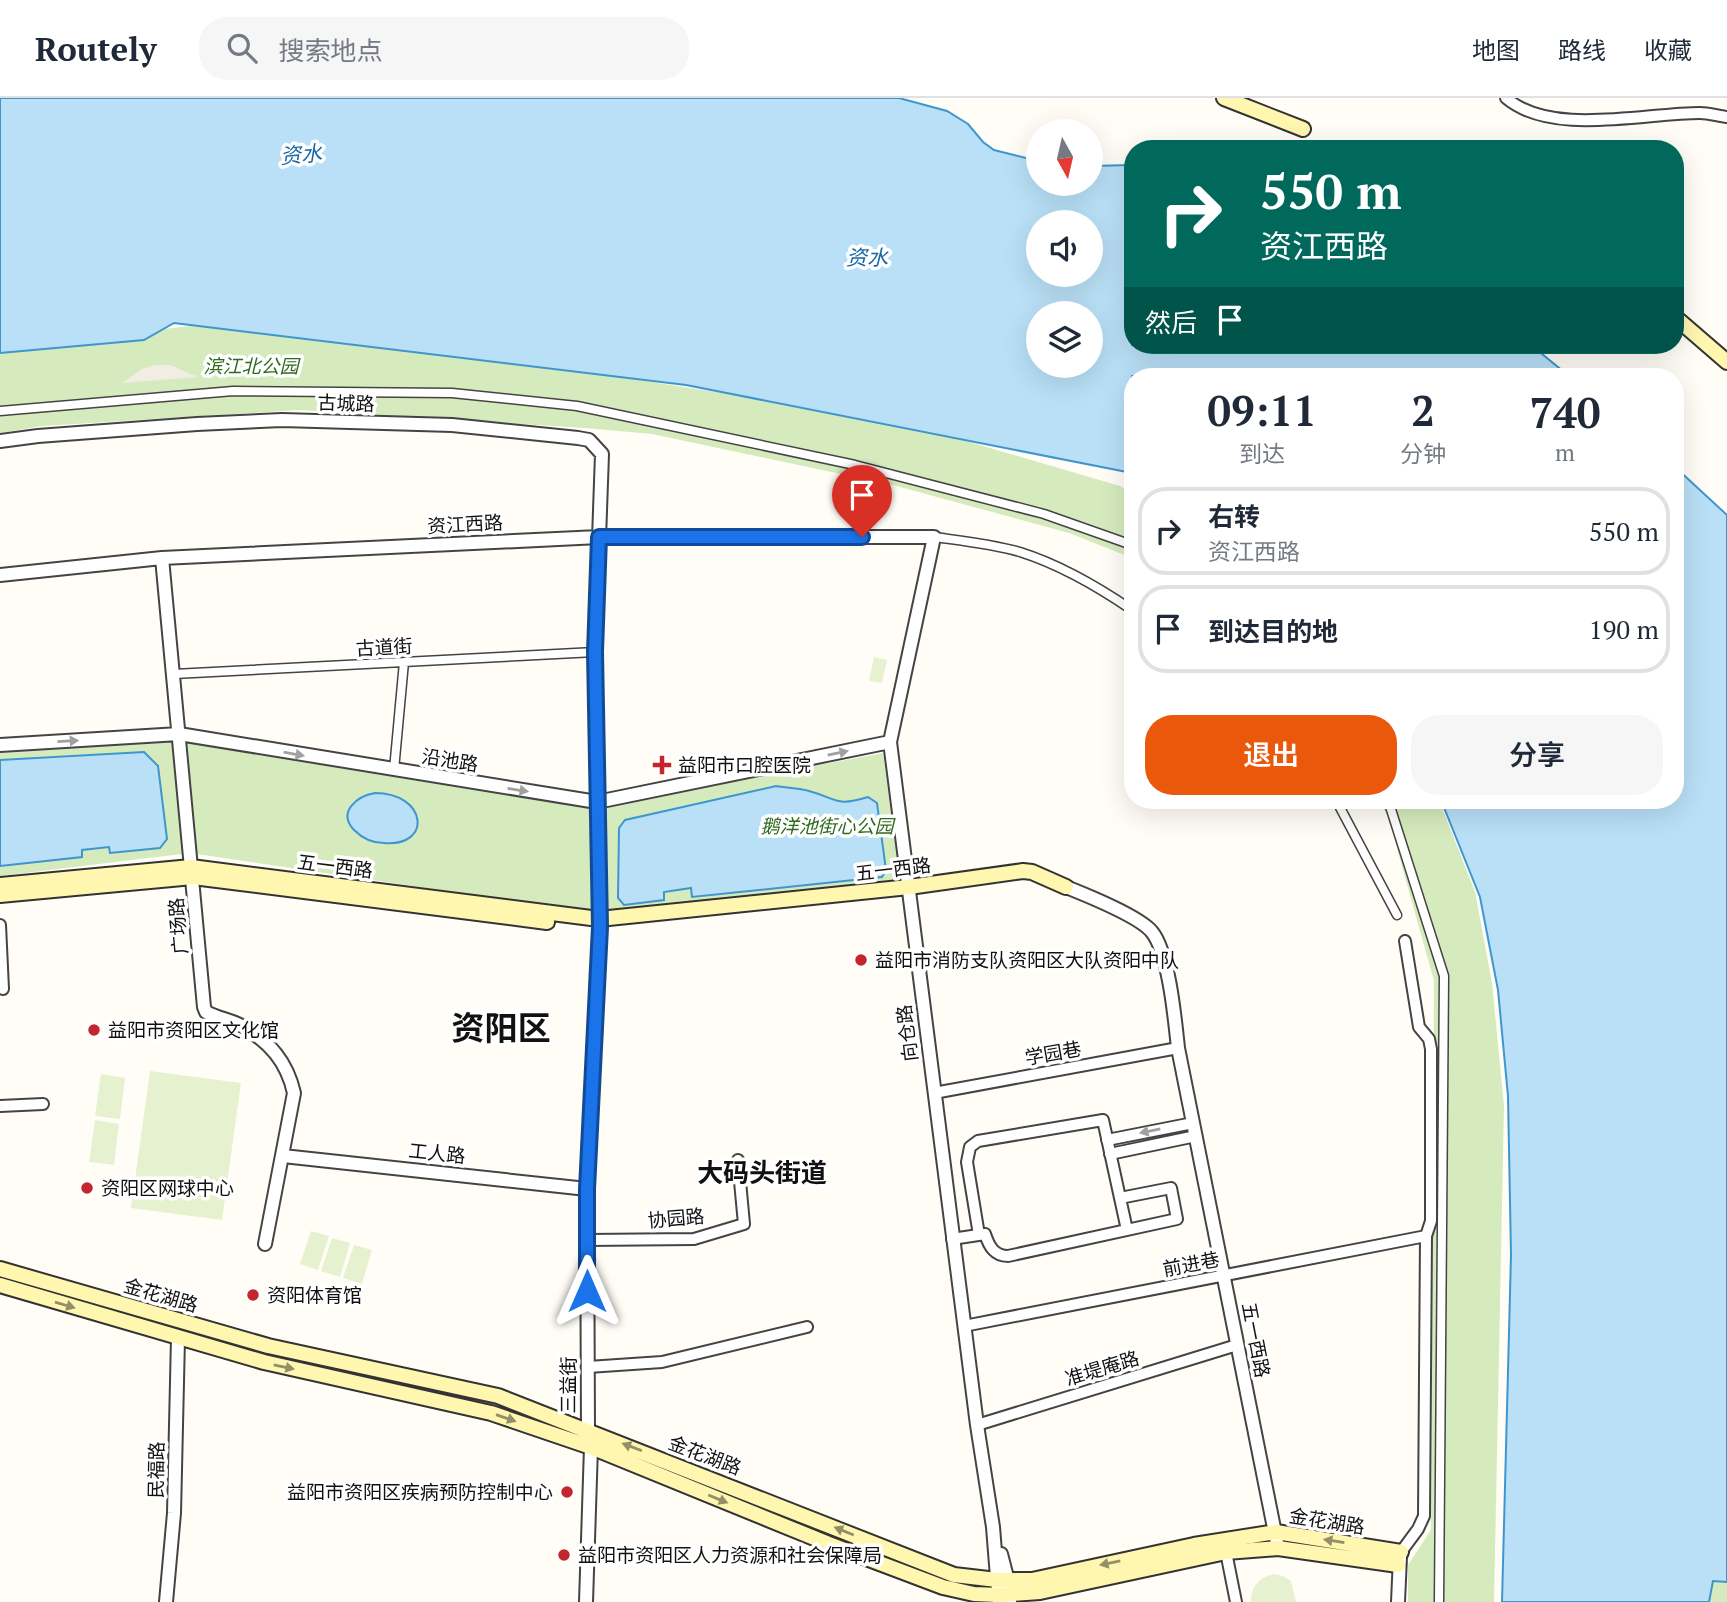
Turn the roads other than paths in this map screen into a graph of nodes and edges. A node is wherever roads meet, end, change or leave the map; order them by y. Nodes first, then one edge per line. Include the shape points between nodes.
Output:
1 (1224, 98) edge
2 (1506, 98) edge
3 (1727, 117) edge
4 (1303, 129) dead end
5 (1684, 324) edge
6 (1725, 354) edge
7 (0, 411) edge
8 (0, 441) edge
9 (599, 537) junction
10 (934, 537) junction
11 (1124, 542) edge
12 (162, 558) junction
13 (0, 575) edge
14 (1124, 605) edge
15 (595, 652) junction
16 (404, 662) junction
17 (174, 674) junction
18 (179, 734) junction
19 (890, 742) junction
20 (0, 745) edge
21 (394, 770) junction
22 (597, 802) junction
23 (1341, 809) edge
24 (1391, 809) edge
25 (192, 872) junction
26 (0, 885) edge
27 (1066, 887) joint
28 (909, 891) junction
29 (0, 895) edge
30 (1397, 915) dead end
31 (599, 923) junction
32 (0, 925) edge
33 (1405, 941) dead end
34 (3, 989) dead end
35 (1178, 1048) junction
36 (934, 1093) junction
37 (43, 1104) dead end
38 (0, 1106) edge
39 (1194, 1122) junction
40 (1196, 1136) junction
41 (1107, 1140) junction
42 (1110, 1154) junction
43 (283, 1156) junction
44 (738, 1160) dead end
45 (587, 1189) junction
46 (1120, 1198) junction
47 (1127, 1230) junction
48 (979, 1235) junction
49 (1426, 1236) junction
50 (952, 1239) junction
51 (587, 1240) junction
52 (265, 1244) dead end
53 (0, 1269) edge
54 (1224, 1275) junction
55 (0, 1285) edge
56 (964, 1326) junction
57 (807, 1327) dead end
58 (178, 1338) junction
59 (1237, 1345) junction
60 (588, 1367) junction
61 (977, 1425) junction
62 (588, 1430) junction
63 (590, 1447) junction
64 (1276, 1532) junction
65 (1278, 1548) junction
66 (1226, 1552) junction
67 (1399, 1558) junction
68 (1004, 1592) edge
69 (166, 1602) edge
70 (586, 1602) edge
71 (1236, 1602) edge
72 (1398, 1602) edge
73 (1438, 1602) edge

1 - 4 main road
2 - 3 street via 1557,120 1702,113
5 - 6 main road
7 - 11 street via 233,391 452,393 577,407 855,465 1044,514
8 - 9 street, 古城路 via 282,420 452,425 578,438 589,440 602,454
9 - 10 street, 资江西路
9 - 12 street, 资江西路
9 - 15 street, 三益街
10 - 14 street via 986,544 1047,562
10 - 19 street, 向仓路
12 - 13 street, 资江西路
12 - 17 street, 广场路
15 - 16 street, 古道街
15 - 22 street, 三益街
16 - 17 street, 古道街
16 - 21 street
17 - 18 street, 广场路
20 -> 18 street, 沿池路
18 -> 21 street, 沿池路
18 - 25 street, 广场路
22 -> 19 street, 沿池路
19 - 28 street, 向仓路
21 -> 22 street, 沿池路
22 - 31 street, 三益街
23 - 30 street
24 - 73 street via 1444,976
25 - 26 main road, 五一西路
25 - 29 main road
25 - 31 main road, 五一西路
25 - 43 street, 广场路 via 206,1012 242,1026 270,1046 289,1074 294,1093
27 - 28 main road, 五一西路 via 1023,871
27 - 35 street, 五一西路 via 1152,932 1165,965
28 - 31 main road, 五一西路
28 - 36 street, 向仓路
31 - 45 street, 三益街
32 - 34 street
33 - 49 street via 1419,1027 1431,1049 1431,1221
35 - 36 street, 学园巷
35 - 39 street, 五一西路
36 - 50 street, 向仓路
37 - 38 street
39 - 40 street, 五一西路
39 -> 41 street
40 - 42 street
40 - 54 street, 五一西路
41 - 42 street
41 - 48 street via 1103,1120 978,1141 970,1147 967,1162
42 - 46 street
43 - 45 street, 工人路
43 - 52 street, 广场路
44 - 51 street, 协园路 via 744,1224 694,1238
45 - 51 street, 三益街
46 - 47 street
46 - 47 street via 1171,1188 1177,1219
47 - 48 street via 1009,1256 996,1253 985,1234
48 - 50 street
49 - 54 street, 前进巷
49 - 67 street via 1424,1516
50 - 56 street, 向仓路
51 - 60 street, 三益街
53 - 62 main road, 金花湖路 via 268,1346 498,1396
54 - 56 street, 前进巷
54 - 59 street, 五一西路
55 -> 58 main road
56 - 61 street, 向仓路
57 - 60 street via 662,1363
58 -> 63 main road via 264,1363 491,1413
58 - 69 street, 民福路 via 174,1513
59 - 61 street, 准堤庵路
59 - 64 street, 五一西路
60 - 62 street, 三益街
61 - 68 street, 向仓路
62 - 63 street, 三益街
68 -> 62 main road, 金花湖路
63 -> 68 main road via 943,1587 974,1594
63 - 70 street, 三益街
64 - 65 street, 五一西路
67 -> 64 main road, 金花湖路
64 -> 68 main road, 金花湖路 via 1032,1580
65 - 66 main road
65 - 67 main road
66 - 68 main road via 1040,1592
66 - 71 street
67 - 72 street

